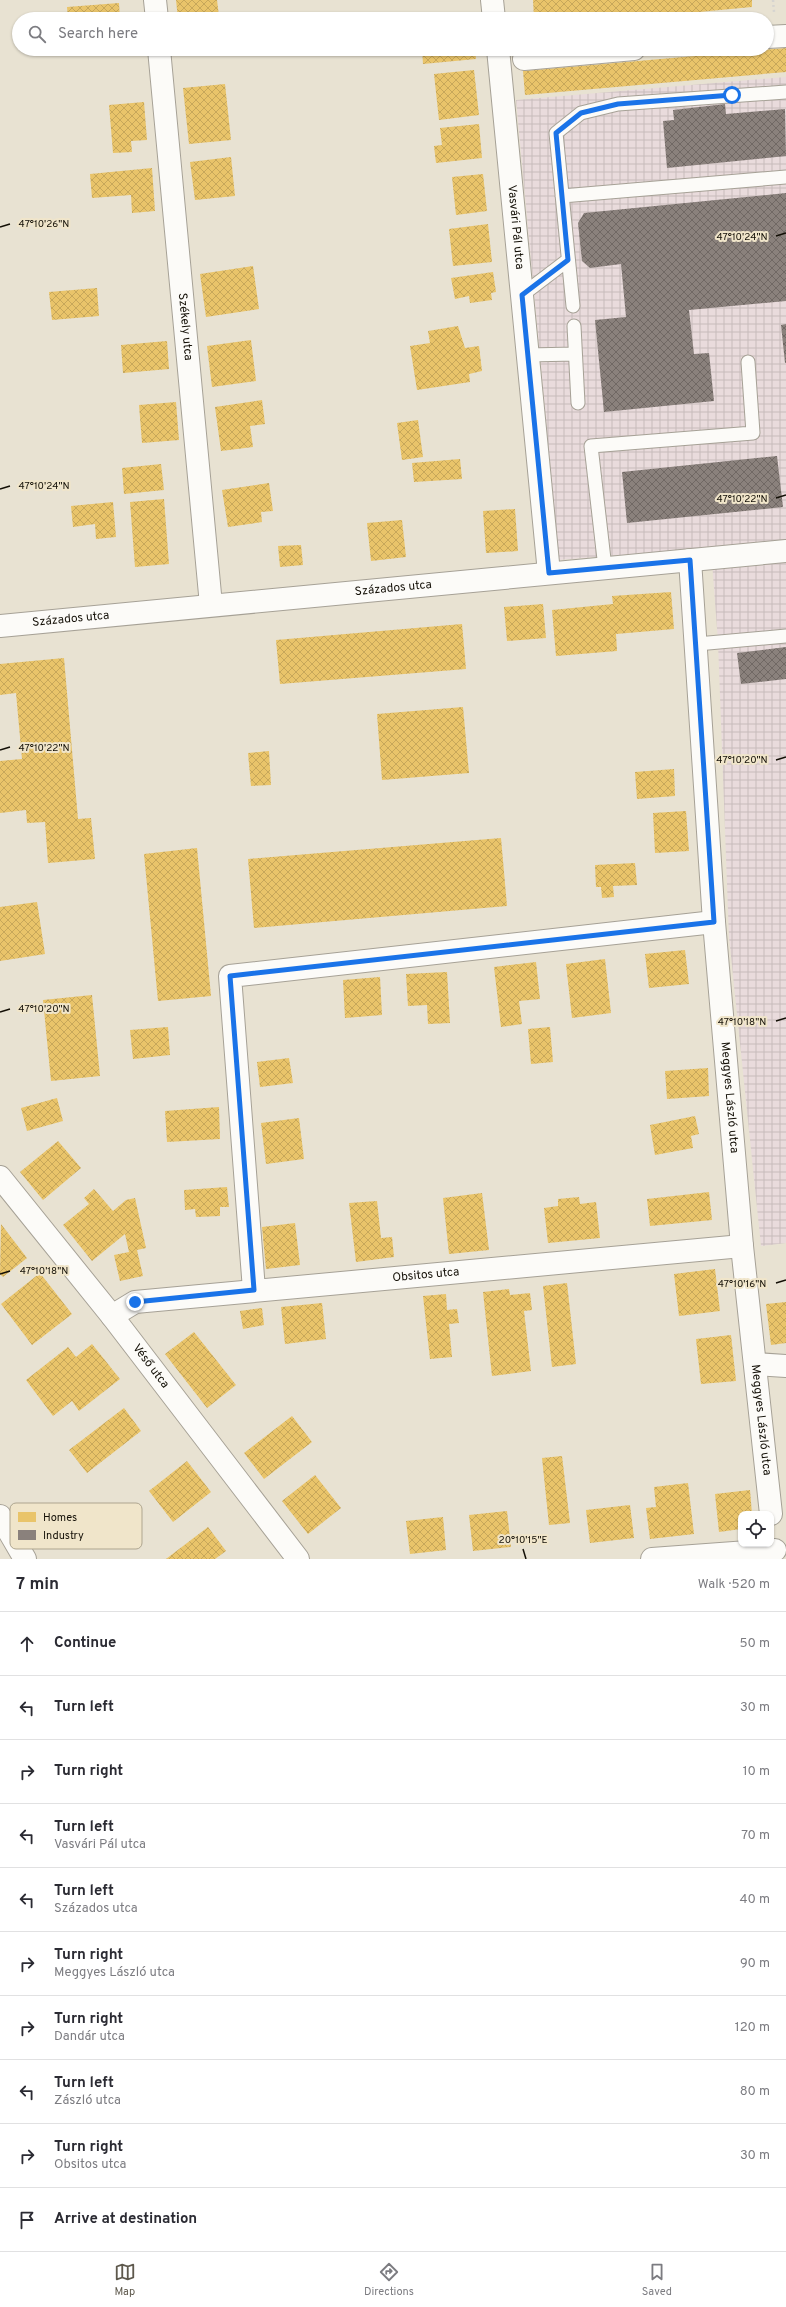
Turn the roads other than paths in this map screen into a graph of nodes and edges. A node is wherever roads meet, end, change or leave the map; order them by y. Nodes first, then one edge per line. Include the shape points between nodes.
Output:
1 (155, 0) edge
2 (492, 0) edge
3 (156, 12) edge
4 (493, 12) edge
5 (786, 36) edge
6 (774, 37) edge
7 (160, 56) edge
8 (499, 56) edge
9 (548, 56) edge
10 (524, 58) dead end
11 (786, 92) edge
12 (786, 177) edge
13 (562, 196) junction
14 (568, 260) junction
15 (522, 295) junction
16 (572, 306) dead end
17 (574, 326) dead end
18 (575, 354) junction
19 (528, 355) junction
20 (748, 362) dead end
21 (578, 403) dead end
22 (786, 551) edge
23 (690, 560) junction
24 (606, 568) junction
25 (549, 573) junction
26 (211, 605) junction
27 (0, 626) edge
28 (786, 636) edge
29 (697, 644) junction
30 (714, 922) junction
31 (0, 1177) edge
32 (742, 1246) junction
33 (254, 1290) junction
34 (112, 1316) junction
35 (756, 1364) junction
36 (786, 1366) edge
37 (771, 1511) edge
38 (0, 1516) edge
39 (10, 1533) edge
40 (774, 1545) edge
41 (19, 1549) edge
42 (775, 1555) edge
43 (25, 1559) edge
44 (298, 1559) edge
45 (652, 1559) edge

1 - 3 street
2 - 4 street
5 - 6 street
7 - 26 street, Székely utca
8 - 15 street, Vasvári Pál utca
9 - 10 street
11 - 13 lane via 618,104 581,113 556,133
12 - 13 lane
13 - 14 lane
14 - 15 lane
14 - 16 lane
15 - 19 street, Vasvári Pál utca
17 - 18 lane
18 - 19 lane
18 - 21 lane
19 - 25 street, Vasvári Pál utca
20 - 24 lane via 754,433 591,446
22 - 23 street, Százados utca
23 - 24 street, Százados utca
23 - 29 street, Meggyes László utca
24 - 25 street, Százados utca
25 - 26 street, Százados utca
26 - 27 street, Százados utca
28 - 29 lane
29 - 30 street, Meggyes László utca
30 - 32 street, Meggyes László utca
30 - 33 street via 230,976
31 - 34 street, Véső utca
32 - 33 street, Obsitos utca
32 - 35 street, Meggyes László utca
33 - 34 street, Obsitos utca via 135,1302
34 - 44 street, Véső utca
35 - 36 street
35 - 37 street, Meggyes László utca
38 - 39 street
40 - 42 street, Meggyes László utca
41 - 43 street
42 - 45 street

